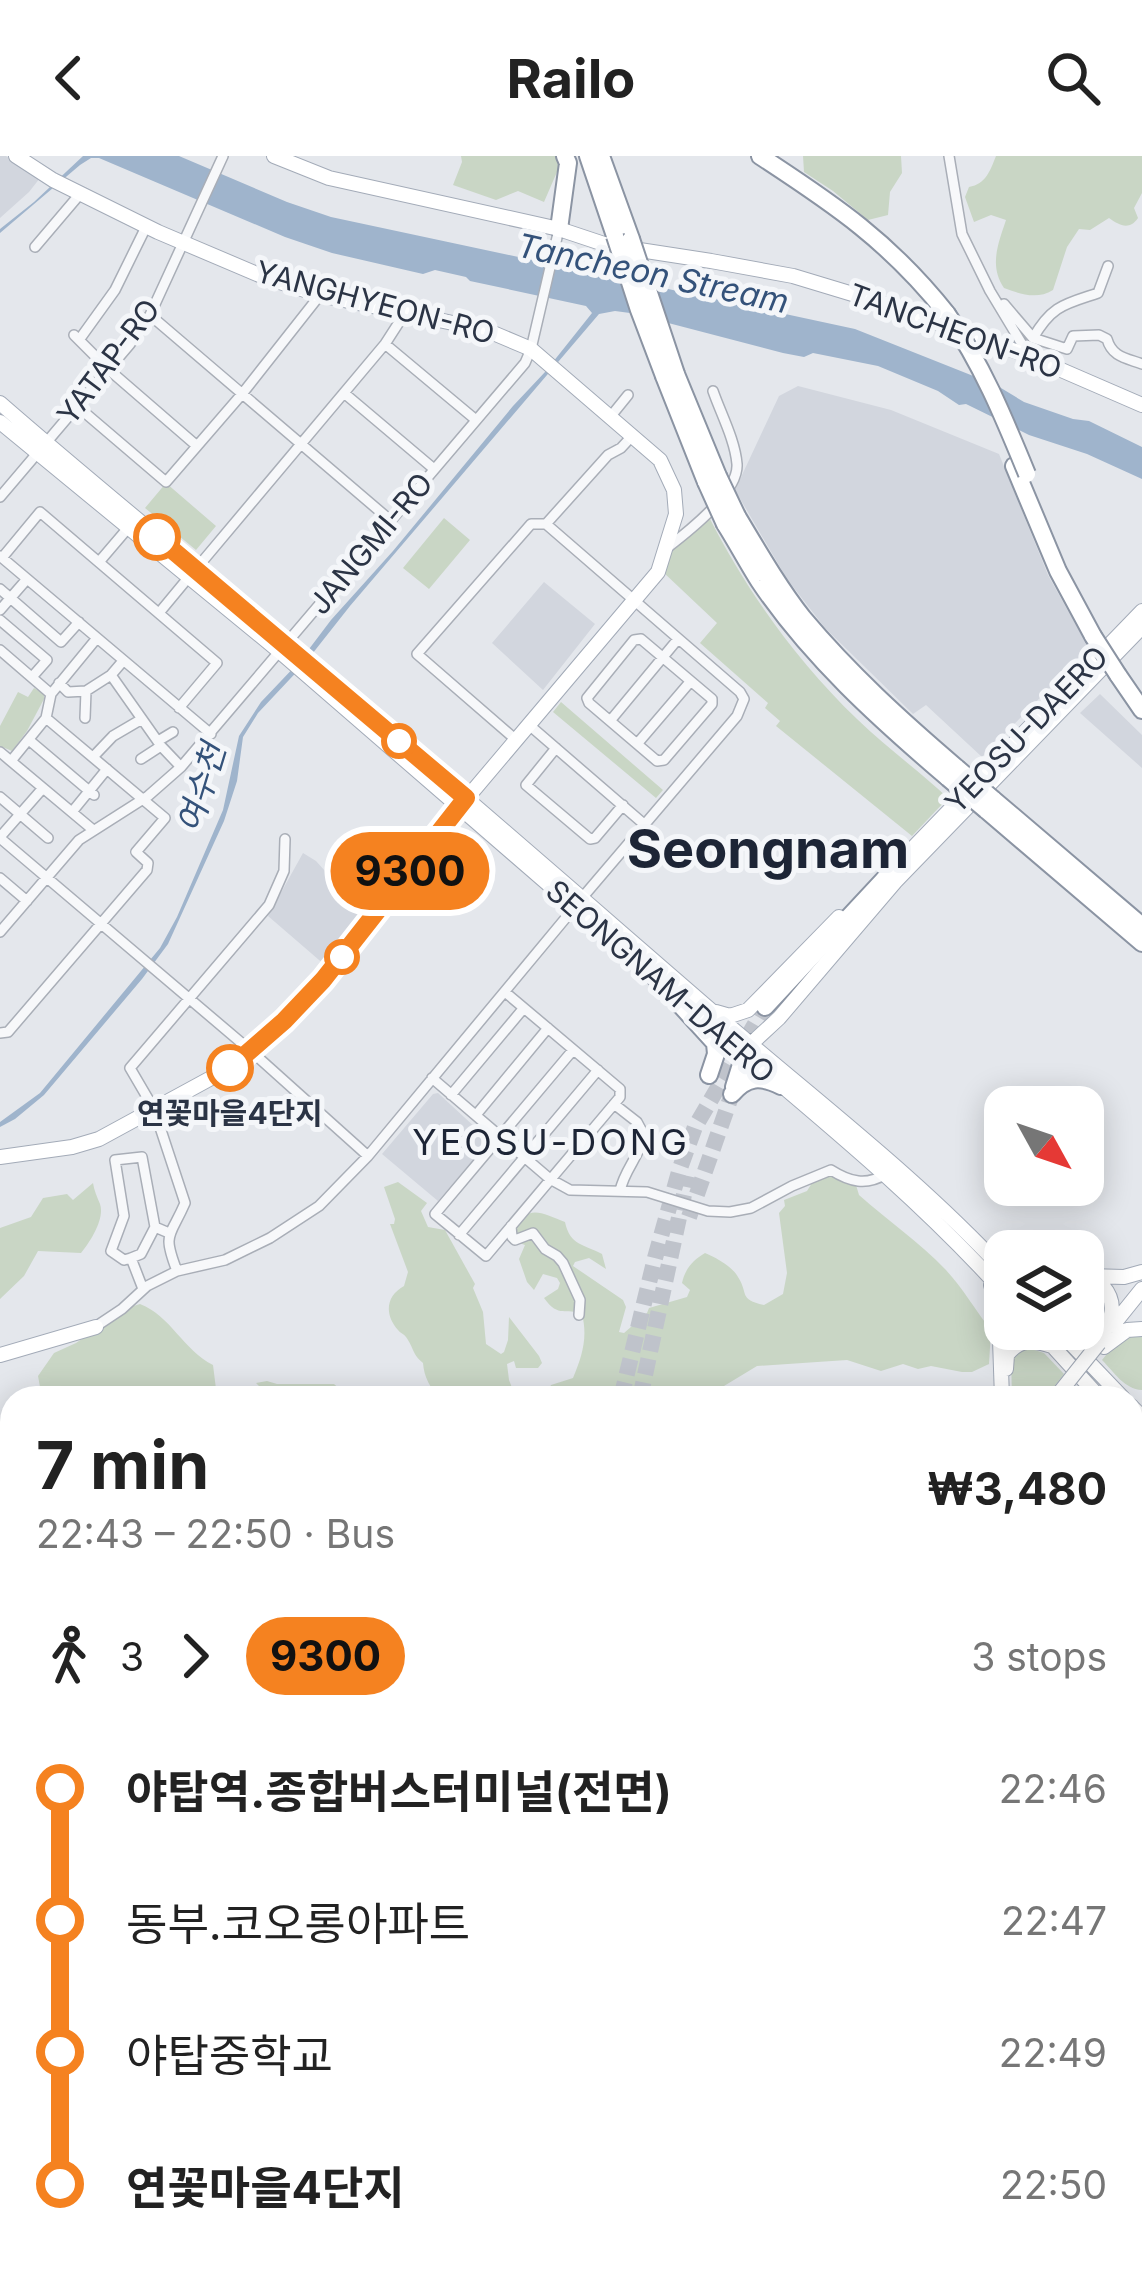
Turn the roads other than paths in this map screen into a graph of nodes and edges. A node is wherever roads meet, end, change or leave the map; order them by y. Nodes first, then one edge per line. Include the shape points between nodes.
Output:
1 (16, 156) edge
2 (223, 156) edge
3 (274, 156) edge
4 (565, 156) edge
5 (588, 156) edge
6 (601, 156) edge
7 (744, 156) edge
8 (760, 156) edge
9 (949, 156) edge
10 (76, 192) junction
11 (146, 227) junction
12 (557, 235) junction
13 (187, 238) junction
14 (623, 238) junction
15 (35, 247) dead end
16 (1108, 266) dead end
17 (320, 295) junction
18 (1004, 304) dead end
19 (939, 312) junction
20 (405, 313) junction
21 (150, 315) junction
22 (1033, 338) junction
23 (385, 344) junction
24 (531, 349) junction
25 (1029, 356) junction
26 (1142, 364) edge
27 (109, 369) junction
28 (713, 392) dead end
29 (344, 393) junction
30 (242, 394) junction
31 (628, 394) dead end
32 (0, 403) edge
33 (1142, 405) edge
34 (77, 406) junction
35 (611, 416) junction
36 (476, 420) junction
37 (0, 422) edge
38 (633, 435) junction
39 (197, 446) junction
40 (301, 446) junction
41 (42, 449) junction
42 (434, 469) junction
43 (0, 471) edge
44 (14, 483) junction
45 (0, 497) edge
46 (390, 520) junction
47 (546, 524) junction
48 (128, 528) junction
49 (667, 548) junction
50 (1, 557) edge
51 (99, 562) junction
52 (192, 573) junction
53 (27, 579) junction
54 (0, 590) edge
55 (10, 598) junction
56 (633, 599) junction
57 (1142, 599) edge
58 (0, 610) edge
59 (1142, 611) edge
60 (159, 613) junction
61 (0, 620) edge
62 (79, 622) junction
63 (1142, 631) edge
64 (97, 638) junction
65 (678, 639) junction
66 (288, 652) junction
67 (3, 653) edge
68 (662, 658) junction
69 (123, 662) junction
70 (0, 670) edge
71 (1090, 671) junction
72 (1120, 671) junction
73 (111, 675) junction
74 (32, 677) junction
75 (691, 682) junction
76 (59, 683) junction
77 (86, 691) junction
78 (1142, 693) edge
79 (51, 694) junction
80 (179, 707) junction
81 (1142, 710) edge
82 (46, 718) junction
83 (85, 718) dead end
84 (142, 719) junction
85 (610, 721) junction
86 (528, 724) junction
87 (173, 732) dead end
88 (211, 734) junction
89 (683, 737) junction
90 (515, 739) junction
91 (28, 740) junction
92 (159, 744) junction
93 (637, 744) junction
94 (556, 748) junction
95 (0, 752) edge
96 (704, 754) junction
97 (94, 758) junction
98 (141, 759) dead end
99 (11, 760) junction
100 (181, 767) junction
101 (107, 769) junction
102 (487, 774) junction
103 (43, 788) junction
104 (92, 793) junction
105 (0, 797) edge
106 (142, 799) junction
107 (463, 803) junction
108 (989, 804) junction
109 (622, 805) junction
110 (73, 812) junction
111 (20, 814) junction
112 (645, 825) junction
113 (488, 826) junction
114 (92, 829) junction
115 (0, 837) edge
116 (48, 838) dead end
117 (285, 839) dead end
118 (431, 844) junction
119 (46, 877) junction
120 (892, 878) joint
121 (1, 880) edge
122 (27, 901) junction
123 (578, 903) junction
124 (102, 923) junction
125 (1142, 926) edge
126 (0, 932) edge
127 (1142, 943) edge
128 (653, 975) junction
129 (505, 992) junction
130 (190, 999) junction
131 (770, 1008) junction
132 (523, 1009) junction
133 (710, 1009) junction
134 (548, 1028) junction
135 (0, 1033) edge
136 (743, 1045) junction
137 (573, 1050) junction
138 (251, 1051) junction
139 (598, 1070) junction
140 (432, 1078) junction
141 (785, 1080) junction
142 (452, 1095) junction
143 (614, 1104) junction
144 (154, 1109) junction
145 (476, 1115) junction
146 (500, 1136) junction
147 (91, 1142) junction
148 (368, 1156) junction
149 (525, 1156) junction
150 (0, 1157) edge
151 (115, 1160) junction
152 (886, 1174) junction
153 (550, 1179) junction
154 (620, 1190) junction
155 (512, 1226) junction
156 (155, 1227) junction
157 (169, 1233) junction
158 (459, 1234) junction
159 (984, 1249) edge
160 (131, 1258) junction
161 (979, 1265) junction
162 (177, 1271) junction
163 (984, 1271) edge
164 (1142, 1272) edge
165 (1104, 1277) edge
166 (1104, 1288) edge
167 (143, 1289) junction
168 (1142, 1289) edge
169 (1142, 1301) edge
170 (579, 1315) dead end
171 (96, 1327) joint
172 (1142, 1329) edge
173 (1104, 1337) edge
174 (1104, 1341) edge
175 (1104, 1342) edge
176 (1104, 1343) edge
177 (1011, 1350) edge
178 (1056, 1350) edge
179 (1079, 1350) edge
180 (1097, 1350) edge
181 (0, 1356) edge
182 (1004, 1386) edge
183 (1005, 1386) edge
184 (1067, 1386) edge
185 (1089, 1386) edge
186 (1112, 1386) edge

1 - 10 main road, YANGHYEON-RO
2 - 13 street, YATAP-RO
3 - 12 main road, TANCHEON-RO via 329,178
4 - 12 highway
5 - 14 highway
6 - 14 highway
7 - 19 highway via 876,249
8 - 19 highway via 859,223 915,276
9 - 25 street via 962,234
10 - 11 main road, YANGHYEON-RO
10 - 15 street
11 - 13 main road, YANGHYEON-RO
11 - 27 street via 115,290 77,338
12 - 24 street
12 - 25 main road, TANCHEON-RO via 793,276
13 - 17 main road, YANGHYEON-RO
13 - 21 street, YATAP-RO
14 - 108 highway, bridge via 639,310 731,520 814,630
16 - 22 street via 1098,293 1052,311
17 - 20 main road, YANGHYEON-RO
17 - 30 street
18 - 22 street
19 - 72 highway, bridge via 986,378 1020,470
20 - 23 street
20 - 24 main road, YANGHYEON-RO
21 - 27 street, YATAP-RO
21 - 30 street
22 - 26 street via 1067,349 1073,336 1099,335 1115,354
23 - 29 street
23 - 36 street
24 - 35 main road, YANGHYEON-RO
24 - 36 street, JANGMI-RO
25 - 33 main road, TANCHEON-RO
27 - 34 street, YATAP-RO
27 - 39 street
28 - 49 street via 736,477
29 - 40 street
29 - 42 street
30 - 39 street
30 - 40 street
31 - 35 street
32 - 41 main road
34 - 39 street via 166,482
34 - 41 street, YATAP-RO
35 - 38 main road
36 - 42 street, JANGMI-RO
37 - 41 main road
38 - 47 street
38 - 49 main road via 674,490
40 - 46 street
40 - 52 street
41 - 44 street, YATAP-RO
41 - 48 main road
41 - 52 main road
42 - 46 street, JANGMI-RO
43 - 44 street
44 - 45 street, YATAP-RO
46 - 66 street, JANGMI-RO
47 - 56 street
47 - 90 street via 531,524 417,654
48 - 51 street
48 - 52 main road
49 - 56 main road
50 - 51 street via 40,512
50 - 53 street
51 - 60 street
52 - 60 street
52 - 66 main road
53 - 55 street
53 - 62 street
54 - 55 street
55 - 58 street
55 - 62 street via 61,642
56 - 65 street
56 - 86 main road
57 - 71 main road
59 - 71 main road, YEOSU-DAERO
60 - 80 street via 217,662
61 - 74 street via 47,660
62 - 64 street
63 - 71 main road, YEOSU-DAERO
64 - 69 street
64 - 76 street
65 - 68 street
65 - 96 street via 744,700
66 - 88 street, JANGMI-RO
66 - 107 main road, SEONGNAM-DAERO
67 - 70 street
67 - 74 street
68 - 75 street
68 - 85 street
68 - 85 street via 634,640 589,693
69 - 73 street
69 - 80 street
71 - 120 main road, YEOSU-DAERO
72 - 78 highway
72 - 81 highway
73 - 77 street
73 - 84 street
74 - 79 street
75 - 89 street via 712,704
75 - 93 street
76 - 77 street via 68,692
76 - 79 street
77 - 83 street
79 - 82 street
80 - 88 street
82 - 91 street
82 - 97 street
84 - 92 street
84 - 97 street
85 - 93 street
86 - 90 main road
86 - 94 street
87 - 92 street
88 - 100 street, JANGMI-RO
89 - 93 street via 664,760
89 - 96 street
90 - 102 main road
91 - 99 street
91 - 104 street
92 - 98 street
92 - 100 street
94 - 109 street
94 - 109 street via 526,784 542,801 590,839
95 - 99 street
96 - 112 street
97 - 101 street
99 - 103 street
100 - 106 street, JANGMI-RO
101 - 104 street
101 - 106 street
102 - 107 main road
102 - 113 main road
103 - 110 street
103 - 111 street
104 - 110 street
105 - 111 street
106 - 114 street, JANGMI-RO
106 - 124 street via 165,818 136,852 147,870
107 - 113 main road, SEONGNAM-DAERO
107 - 118 main road
108 - 125 highway
108 - 127 highway
109 - 112 street
110 - 114 street
111 - 115 street
111 - 116 street
112 - 123 street
113 - 118 main road via 462,826
113 - 123 main road, SEONGNAM-DAERO
114 - 119 street, JANGMI-RO
115 - 119 street
117 - 130 street via 284,871 269,905
118 - 138 main road via 323,980
119 - 122 street, JANGMI-RO
119 - 124 street
120 - 131 highway, YEOSU-DAERO
121 - 122 street
122 - 126 street, JANGMI-RO
123 - 128 main road, SEONGNAM-DAERO
123 - 129 street
123 - 133 main road, SEONGNAM-DAERO
124 - 130 street
124 - 135 street
128 - 136 main road, SEONGNAM-DAERO
128 - 136 highway via 715,1043 710,1075
129 - 132 street
129 - 140 street
130 - 138 street
130 - 144 street via 130,1068
131 - 133 main road via 737,1015
131 - 136 main road
131 - 136 main road
131 - 141 main road
132 - 134 street
132 - 142 street
133 - 136 main road, SEONGNAM-DAERO
134 - 137 street
134 - 145 street
136 - 141 main road, SEONGNAM-DAERO
136 - 141 highway via 732,1094 753,1078
137 - 139 street
137 - 146 street
138 - 144 main road
138 - 148 street
139 - 143 street via 620,1089
139 - 149 street
140 - 142 street
140 - 148 street
141 - 152 main road, SEONGNAM-DAERO
141 - 159 main road, SEONGNAM-DAERO via 899,1167
142 - 145 street
143 - 153 street
143 - 154 street via 644,1135
144 - 147 main road
144 - 157 street via 184,1203
145 - 146 street
146 - 149 street
146 - 158 street via 435,1214
147 - 150 main road
147 - 151 street
148 - 162 street via 319,1206 270,1238
149 - 153 street
149 - 158 street
151 - 156 street via 142,1157
151 - 160 street via 124,1216 112,1251
152 - 154 street via 863,1183 831,1170 730,1212
152 - 161 main road, SEONGNAM-DAERO
153 - 154 street via 570,1190
153 - 155 street
155 - 158 street via 486,1256
155 - 170 street via 512,1238 533,1233 557,1256 580,1300
156 - 157 street
156 - 160 street
157 - 162 street
160 - 167 street
161 - 163 main road, SEONGNAM-DAERO
161 - 182 main road via 997,1298
162 - 167 street
164 - 165 main road
166 - 173 main road via 1112,1301
167 - 171 street
168 - 174 main road
169 - 175 main road
171 - 181 main road
172 - 176 main road
177 - 183 main road
178 - 185 main road
179 - 186 main road
180 - 184 main road, bridge

